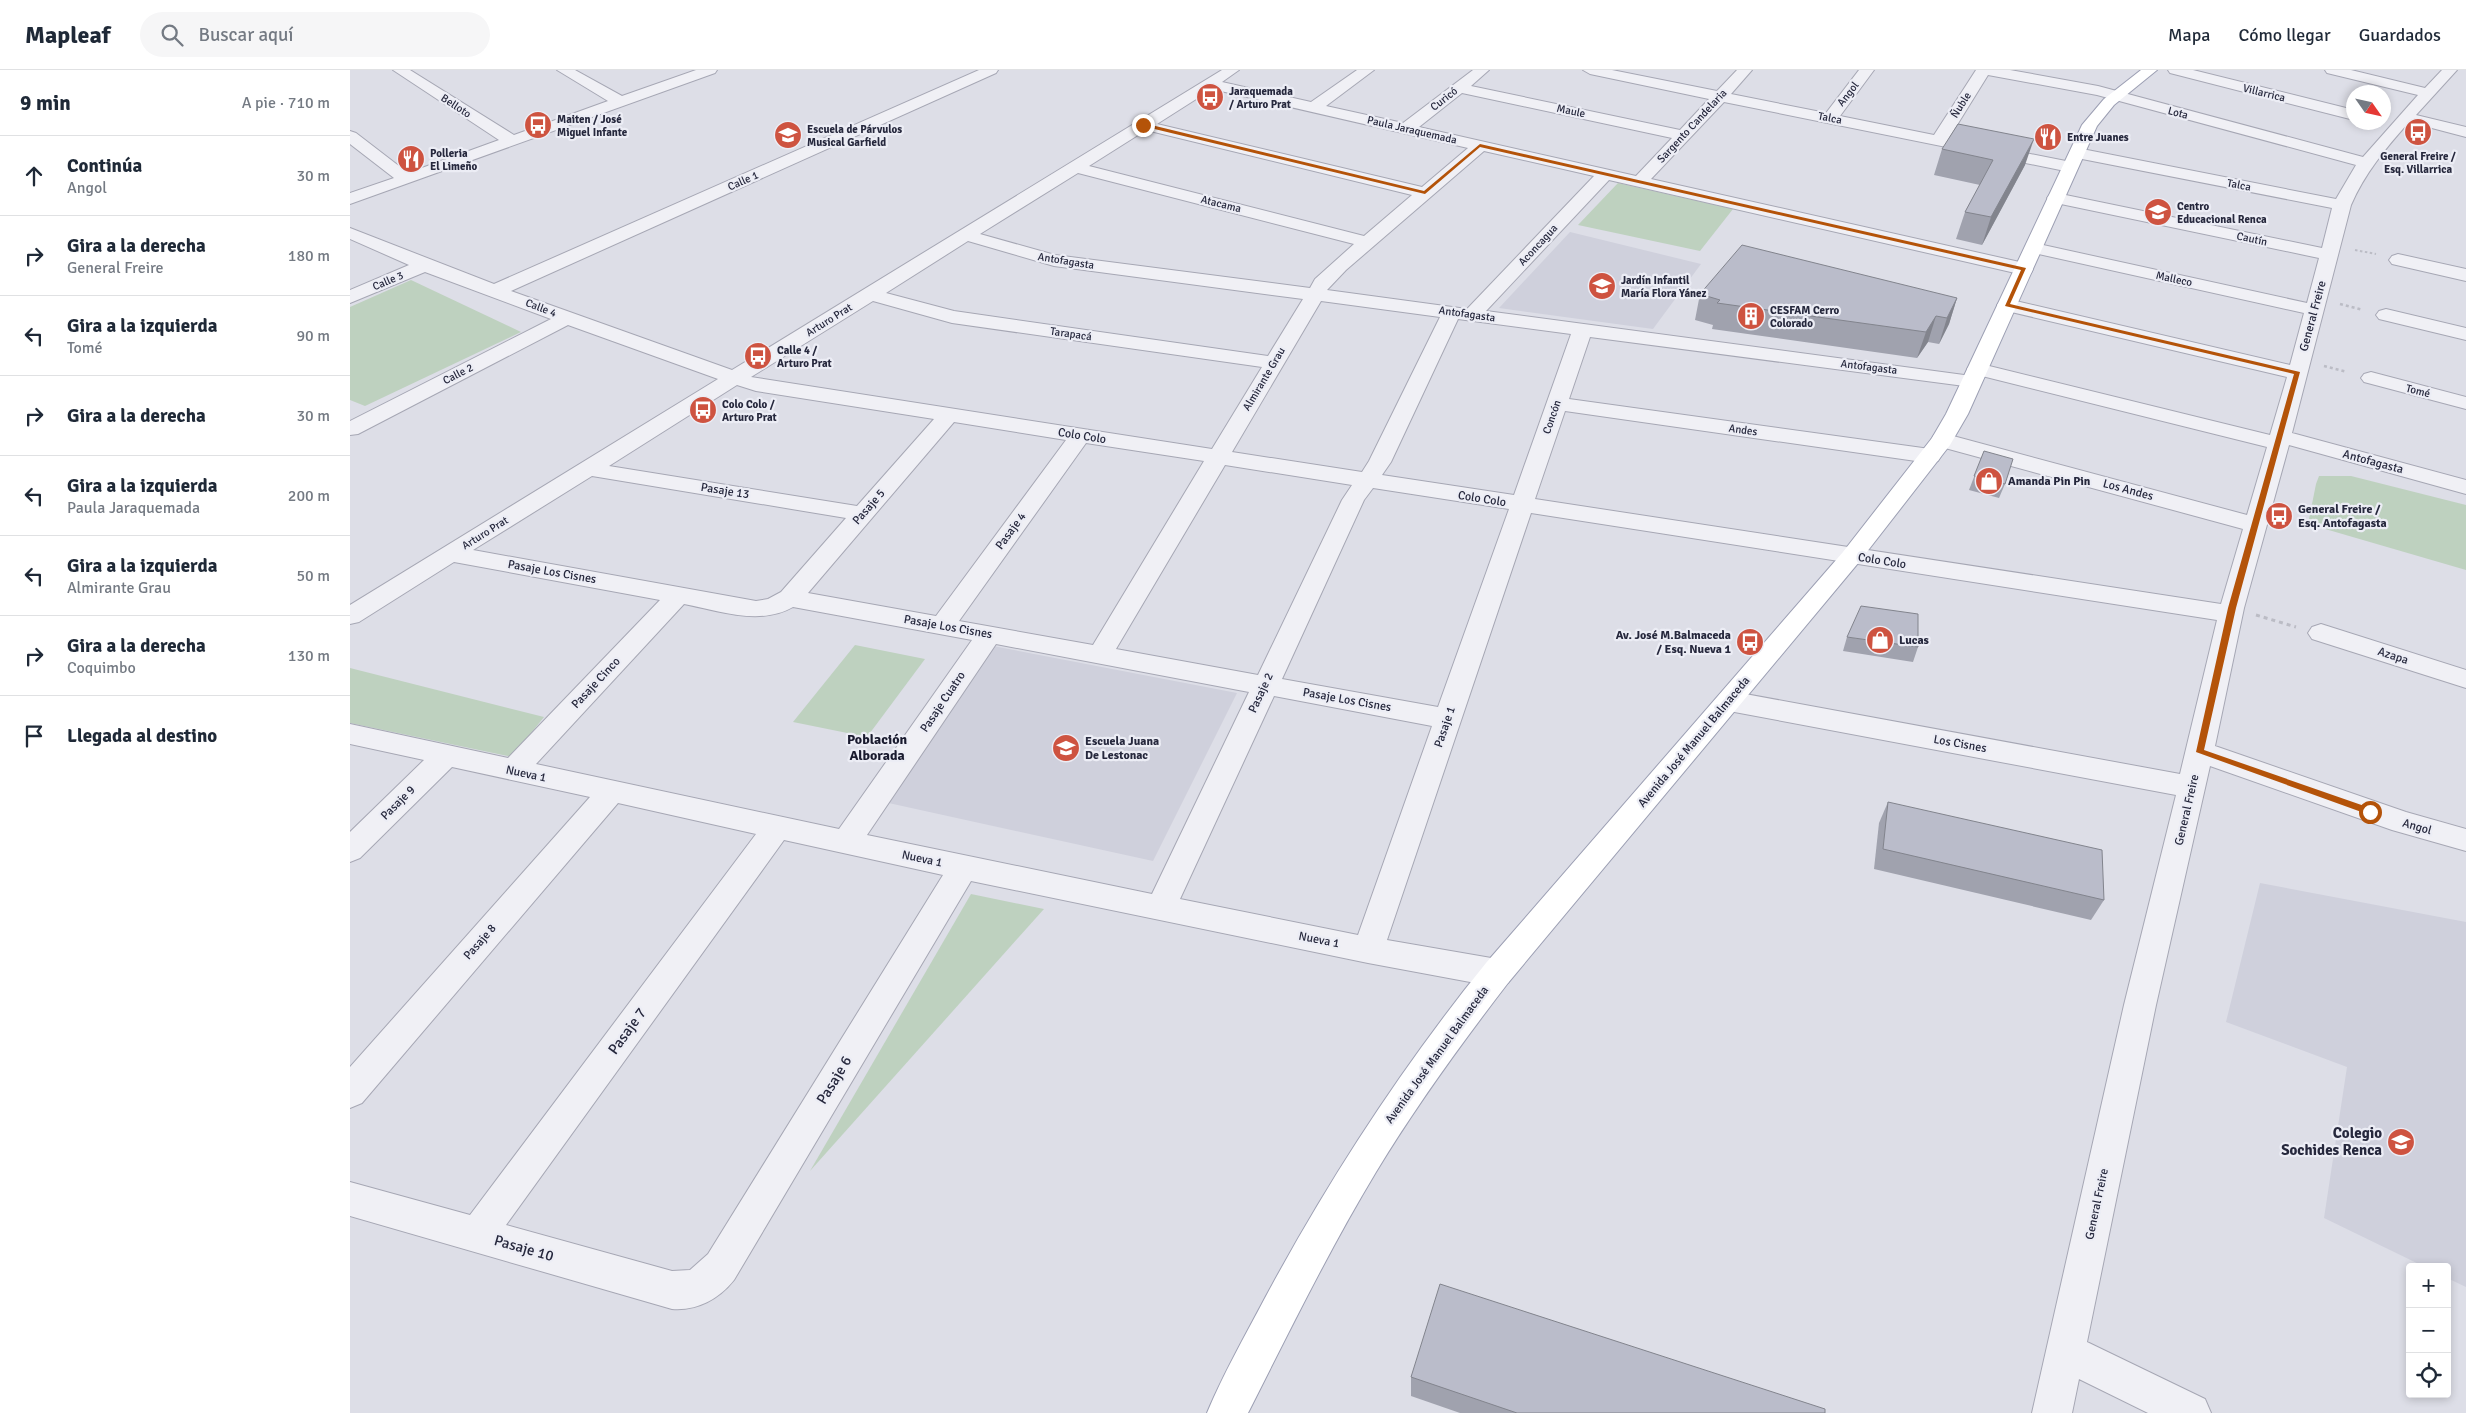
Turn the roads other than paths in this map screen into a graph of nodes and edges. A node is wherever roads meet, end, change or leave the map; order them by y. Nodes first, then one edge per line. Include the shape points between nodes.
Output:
1 (400, 70) edge
2 (564, 70) edge
3 (710, 70) edge
4 (991, 70) edge
5 (1232, 70) edge
6 (1367, 70) edge
7 (1482, 70) edge
8 (1745, 70) edge
9 (1867, 70) edge
10 (1985, 70) edge
11 (2150, 70) edge
12 (2175, 70) edge
13 (2332, 70) edge
14 (2450, 70) edge
15 (1597, 71) edge
16 (1209, 84) junction
17 (1459, 88) junction
18 (2429, 93) junction
19 (1720, 96) junction
20 (2116, 96) junction
21 (621, 102) junction
22 (1313, 108) junction
23 (2346, 113) edge
24 (1830, 118) junction
25 (2395, 122) edge
26 (1143, 125) junction
27 (1406, 129) junction
28 (2466, 132) edge
29 (1683, 135) junction
30 (351, 138) edge
31 (1939, 140) junction
32 (512, 141) junction
33 (1480, 146) junction
34 (2073, 160) junction
35 (2368, 163) junction
36 (1076, 167) junction
37 (1604, 174) junction
38 (406, 179) junction
39 (1639, 182) junction
40 (1425, 193) junction
41 (2056, 198) junction
42 (350, 199) edge
43 (2342, 205) junction
44 (350, 233) edge
45 (966, 235) junction
46 (1367, 242) junction
47 (2331, 250) junction
48 (2029, 259) junction
49 (2398, 260) road end
50 (425, 265) junction
51 (2466, 275) edge
52 (495, 291) junction
53 (870, 294) junction
54 (1315, 294) junction
55 (350, 297) edge
56 (2007, 305) junction
57 (2316, 305) junction
58 (1462, 314) junction
59 (2386, 315) road end
60 (567, 318) junction
61 (1582, 330) junction
62 (2466, 334) edge
63 (1274, 363) junction
64 (2300, 367) junction
65 (1974, 375) junction
66 (2371, 378) road end
67 (734, 379) junction
68 (2466, 403) edge
69 (1557, 404) junction
70 (948, 416) junction
71 (350, 429) edge
72 (1080, 436) junction
73 (2279, 440) junction
74 (1936, 448) junction
75 (1218, 458) junction
76 (588, 469) junction
77 (1366, 481) junction
78 (2466, 487) edge
79 (1522, 505) junction
80 (863, 514) junction
81 (2256, 524) junction
82 (451, 554) junction
83 (1851, 557) junction
84 (679, 595) junction
85 (790, 598) junction
86 (2231, 611) junction
87 (350, 616) edge
88 (942, 626) junction
89 (2321, 633) road end
90 (989, 634) junction
91 (1100, 655) junction
92 (2466, 679) edge
93 (1265, 685) junction
94 (1729, 702) junction
95 (1448, 719) junction
96 (350, 734) edge
97 (2200, 752) junction
98 (446, 756) junction
99 (513, 771) junction
100 (2192, 787) junction
101 (611, 792) junction
102 (776, 828) junction
103 (2466, 840) edge
104 (846, 843) junction
105 (350, 850) edge
106 (963, 868) junction
107 (1161, 908) junction
108 (1368, 950) junction
109 (1497, 973) junction
110 (350, 1092) edge
111 (350, 1199) edge
112 (477, 1235) junction
113 (699, 1288) joint
114 (2065, 1352) junction
115 (1227, 1413) edge
116 (2052, 1413) edge
117 (2191, 1413) edge

1 - 32 street, Belloto
2 - 21 street
3 - 21 street
4 - 52 street, Calle 1
5 - 16 street, Arturo Prat
6 - 22 street
7 - 17 street, Curicó
8 - 19 street, Sargento Candelaria
9 - 24 street, Angol
10 - 20 street, Lota
10 - 31 street, Ñuble
11 - 20 main road, Avenida José Manuel Balmaceda
12 - 23 street, Villarrica
13 - 18 street
14 - 18 street, General Freire
15 - 19 street, Talca
16 - 22 street, Paula Jaraquemada
16 - 26 street, Arturo Prat
17 - 27 street, Curicó
17 - 29 street, Maule
18 - 25 street, General Freire
19 - 24 street, Talca
19 - 29 street, Sargento Candelaria
20 - 34 main road, Avenida José Manuel Balmaceda via 2095,117
20 - 35 street, Lota
21 - 32 street
22 - 27 street, Paula Jaraquemada
24 - 31 street, Talca
25 - 28 street
25 - 35 street, General Freire
26 - 36 street, Arturo Prat
26 - 40 street
27 - 33 street, Paula Jaraquemada
29 - 39 street, Sargento Candelaria
30 - 38 street
31 - 34 street, Talca
32 - 38 street
33 - 37 street, Paula Jaraquemada
33 - 40 street, Almirante Grau
34 - 41 main road, Avenida José Manuel Balmaceda
34 - 43 street, Talca
35 - 43 street, General Freire via 2348,190
36 - 45 street, Arturo Prat
36 - 46 street, Atacama
37 - 39 street, Paula Jaraquemada
37 - 58 street, Aconcagua
38 - 42 street
39 - 48 street, Paula Jaraquemada
40 - 46 street, Almirante Grau
41 - 47 street, Cautín
41 - 48 main road, Avenida José Manuel Balmaceda
43 - 47 street, General Freire
44 - 50 street, Calle 4
45 - 53 street, Arturo Prat
45 - 54 street, Antofagasta via 1054,260
46 - 54 street, Almirante Grau via 1330,275
47 - 57 street, General Freire
48 - 56 main road, Avenida José Manuel Balmaceda
48 - 57 street, Malleco
49 - 51 street
50 - 52 street, Calle 4
50 - 55 street, Calle 3
52 - 60 street, Calle 4
53 - 63 street, Tarapacá via 952,317
53 - 67 street, Arturo Prat
54 - 58 street, Antofagasta
54 - 63 street, Almirante Grau
56 - 64 street
56 - 65 main road, Avenida José Manuel Balmaceda
57 - 64 street, General Freire
58 - 61 street, Antofagasta
58 - 77 street, Aconcagua via 1380,462
59 - 62 street
60 - 67 street, Calle 4
60 - 71 street, Calle 2
61 - 65 street, Antofagasta
61 - 69 street, Concón
63 - 75 street, Almirante Grau
64 - 73 street, General Freire
65 - 73 street, Antofagasta
65 - 74 main road, Avenida José Manuel Balmaceda
66 - 68 street, Tomé
67 - 70 street, Colo Colo
67 - 76 street, Arturo Prat
69 - 74 street, Andes
69 - 79 street, Concón
70 - 72 street, Colo Colo
70 - 80 street, Pasaje 5
72 - 75 street, Colo Colo
72 - 88 street, Pasaje 4
73 - 78 street, Antofagasta
73 - 81 street, General Freire
74 - 81 street, Los Andes
74 - 83 main road, Avenida José Manuel Balmaceda
75 - 77 street, Colo Colo
75 - 91 street, Almirante Grau
76 - 80 street, Pasaje 13
76 - 82 street, Arturo Prat
77 - 79 street, Colo Colo
77 - 93 street, Pasaje 2 via 1353,500
79 - 83 street, Colo Colo
79 - 95 street, Pasaje 1
80 - 85 street, Pasaje 5
81 - 86 street, General Freire
82 - 84 street, Pasaje Los Cisnes
82 - 87 street, Arturo Prat
83 - 86 street, Colo Colo
83 - 94 main road, Avenida José Manuel Balmaceda
84 - 85 street, Pasaje Los Cisnes via 756,609 774,607
84 - 99 street, Pasaje Cinco
85 - 88 street, Pasaje Los Cisnes
86 - 97 street, General Freire
88 - 90 street, Pasaje Los Cisnes
89 - 92 street, Azapa
90 - 91 street, Pasaje Los Cisnes
90 - 104 street, Pasaje Cuatro
91 - 93 street, Pasaje Los Cisnes
93 - 95 street, Pasaje Los Cisnes
93 - 107 street, Pasaje 2
94 - 100 street, Los Cisnes
94 - 109 main road, Avenida José Manuel Balmaceda
95 - 108 street, Pasaje 1
96 - 98 street, Nueva 1
97 - 100 street, General Freire
97 - 103 street, Angol via 2402,822
98 - 99 street, Nueva 1
98 - 105 street, Pasaje 9
99 - 101 street, Nueva 1
100 - 114 street, General Freire via 2140,1005
101 - 102 street, Nueva 1
101 - 110 street, Pasaje 8
102 - 104 street, Nueva 1
102 - 112 street, Pasaje 7
104 - 106 street, Nueva 1
106 - 107 street, Nueva 1
106 - 113 street, Pasaje 6 via 721,1267
107 - 108 street, Nueva 1
108 - 109 street, Nueva 1
109 - 115 main road, Avenida José Manuel Balmaceda via 1412,1086 1363,1161 1314,1244
111 - 112 street, Pasaje 10
112 - 113 street, Pasaje 10 via 672,1290 684,1292
114 - 116 street, General Freire
114 - 117 street

